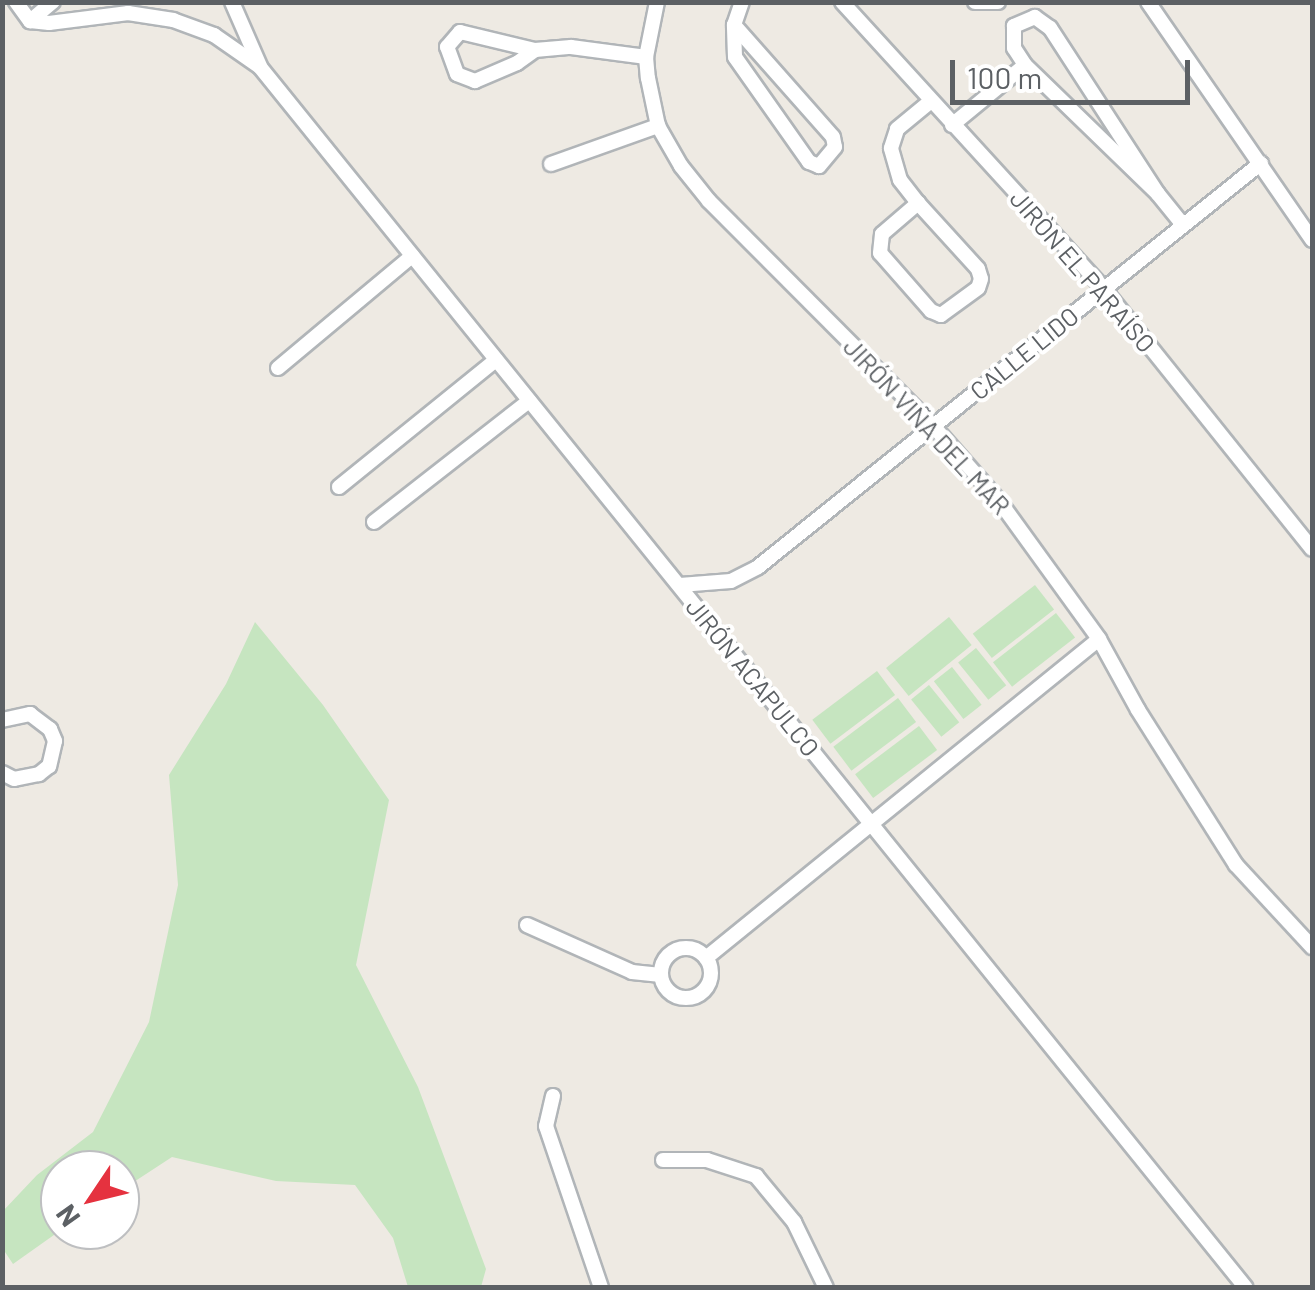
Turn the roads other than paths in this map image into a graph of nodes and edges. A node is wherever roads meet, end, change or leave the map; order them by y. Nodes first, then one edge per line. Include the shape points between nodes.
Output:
1 (16, 2) edge
2 (53, 2) edge
3 (232, 2) edge
4 (657, 2) edge
5 (742, 2) edge
6 (842, 2) edge
7 (975, 2) edge
8 (998, 2) edge
9 (1148, 2) edge
10 (30, 21) junction
11 (734, 25) junction
12 (535, 50) junction
13 (646, 57) junction
14 (1025, 64) junction
15 (260, 67) junction
16 (931, 100) junction
17 (952, 125) junction
18 (658, 126) junction
19 (1261, 163) junction
20 (551, 164) dead end
21 (1158, 194) junction
22 (918, 202) junction
23 (1182, 225) junction
24 (1312, 240) edge
25 (412, 256) junction
26 (1103, 288) junction
27 (496, 360) junction
28 (278, 368) dead end
29 (529, 402) junction
30 (934, 426) junction
31 (338, 487) dead end
32 (374, 522) dead end
33 (1312, 549) edge
34 (680, 585) junction
35 (1099, 639) junction
36 (2, 720) edge
37 (3, 773) edge
38 (871, 824) junction
39 (527, 925) dead end
40 (1312, 946) edge
41 (706, 958) junction
42 (660, 974) junction
43 (552, 1096) dead end
44 (664, 1160) dead end
45 (824, 1282) edge
46 (601, 1288) edge
47 (1246, 1288) edge

1 - 10 street
2 - 10 street
3 - 15 street, JIRÓN ACAPULCO
4 - 13 street, JIRÓN VIÑA DEL MAR
5 - 11 street
6 - 16 street, JIRÒN EL PARAÍSO
7 - 8 street
9 - 19 street
10 - 15 street, JIRÓN ACAPULCO via 128,14 173,20 214,34
11 - 11 street via 735,56 809,162 819,166 836,148 833,137
12 - 12 street via 460,32 447,47 457,74 475,82
12 - 13 street via 570,47
13 - 18 street, JIRÓN VIÑA DEL MAR
14 - 17 street
14 - 21 street
14 - 21 street via 1014,26 1036,17 1068,53
15 - 25 street, JIRÓN ACAPULCO
16 - 17 street, JIRÒN EL PARAÍSO
16 - 22 street via 897,130 891,148 900,180
17 - 26 street, JIRÒN EL PARAÍSO
18 - 20 street
18 - 30 street, JIRÓN VIÑA DEL MAR via 709,201
19 - 23 street, CALLE LIDO
19 - 24 street
21 - 23 street
22 - 22 street via 982,279 941,315 878,244
23 - 26 street, CALLE LIDO
25 - 27 street, JIRÓN ACAPULCO
25 - 28 street
26 - 30 street, CALLE LIDO
26 - 33 street, JIRÒN EL PARAÍSO
27 - 29 street, JIRÓN ACAPULCO
27 - 31 street
29 - 32 street
29 - 34 street, JIRÓN ACAPULCO
30 - 34 street, CALLE LIDO via 748,574
30 - 35 street, JIRÓN VIÑA DEL MAR via 1000,502
34 - 38 street, JIRÓN ACAPULCO
35 - 38 street
35 - 40 street, JIRÓN VIÑA DEL MAR via 1216,837
36 - 37 street via 30,714 55,741 40,774
38 - 41 street
38 - 47 street, JIRÓN ACAPULCO
39 - 42 street via 632,972
41 - 42 street via 693,948 677,949 664,959
41 - 42 street via 710,980 695,997 672,994
43 - 46 street via 546,1126
44 - 45 street via 708,1160 756,1176 794,1222

